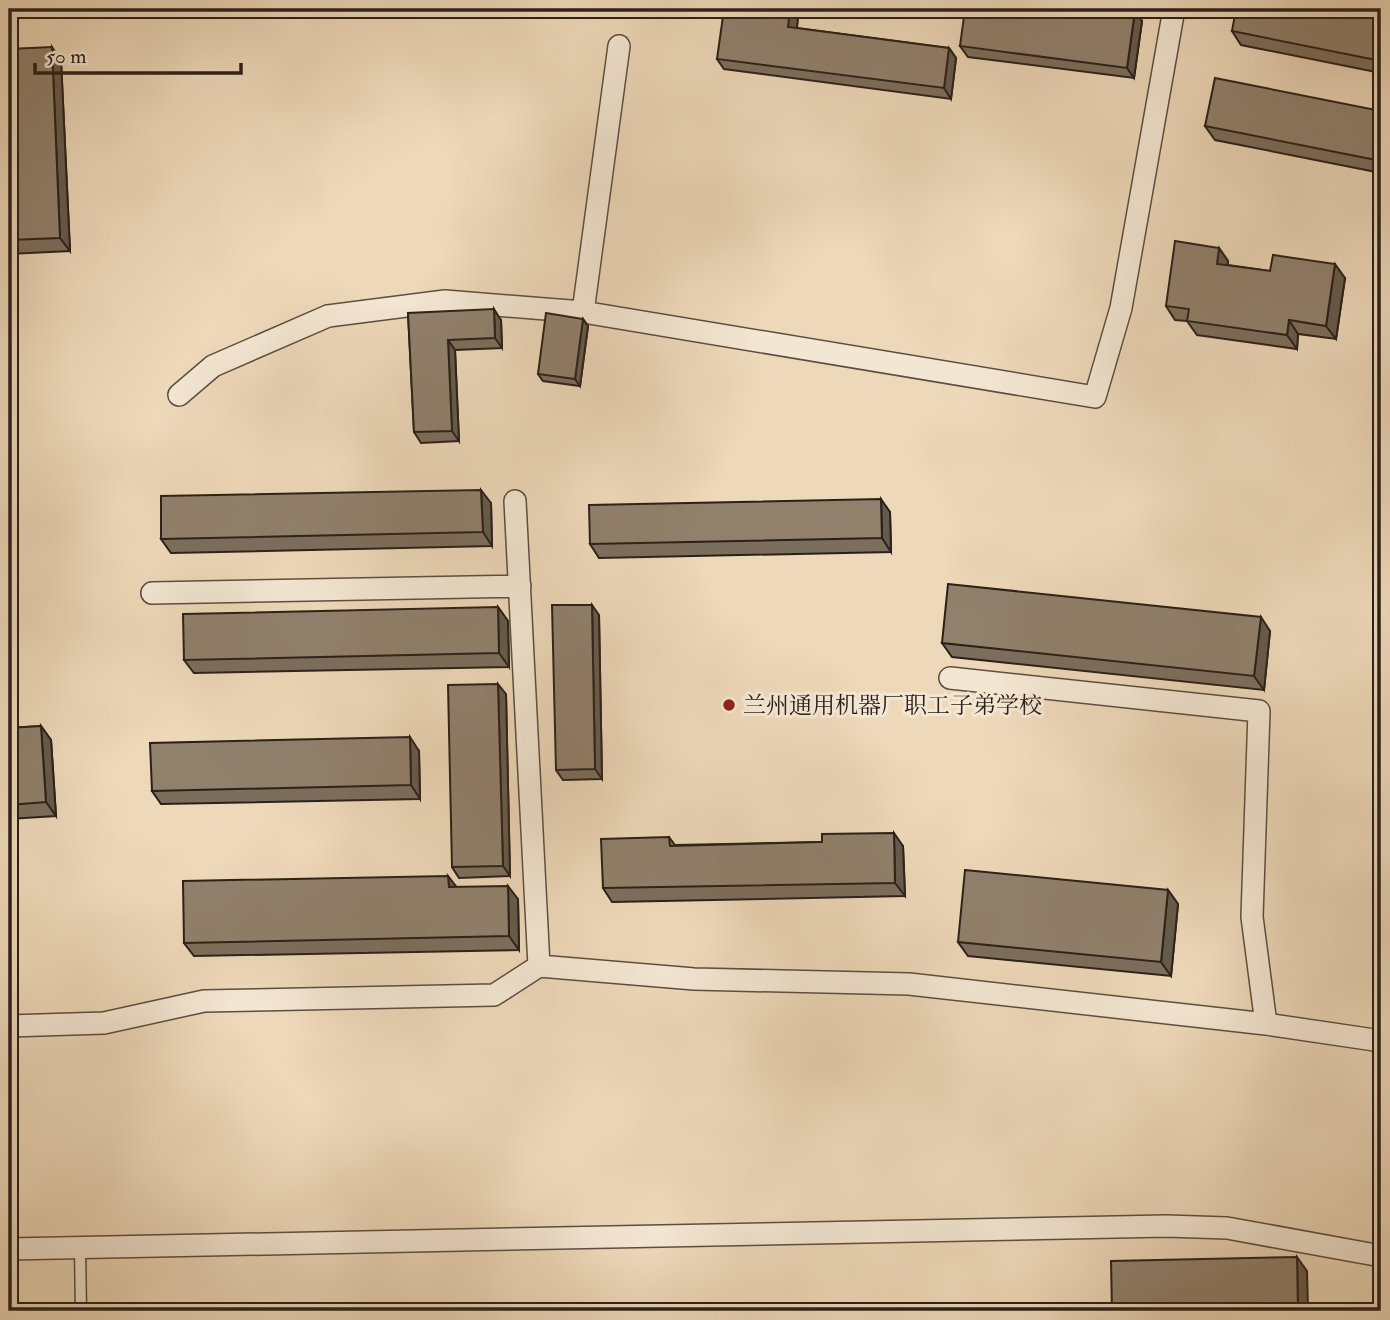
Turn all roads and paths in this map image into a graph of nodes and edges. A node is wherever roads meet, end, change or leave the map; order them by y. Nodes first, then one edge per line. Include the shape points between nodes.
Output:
1 (1174, 9) edge
2 (619, 46) dead end
3 (583, 312) junction
4 (179, 396) dead end
5 (515, 501) dead end
6 (520, 586) junction
7 (152, 593) dead end
8 (950, 678) dead end
9 (539, 966) junction
10 (1266, 1024) junction
11 (9, 1026) edge
12 (1381, 1041) edge
13 (80, 1248) junction
14 (9, 1249) edge
15 (1381, 1255) edge
16 (81, 1311) edge

1 - 3 street via 1121,308 1095,397
2 - 3 street
3 - 4 street via 445,300 328,316 213,366
5 - 6 street
6 - 7 street
6 - 9 street
8 - 10 street via 1259,711 1252,917
9 - 10 street via 694,979 909,984
9 - 11 street via 494,995 204,1001 104,1023
10 - 12 street
13 - 14 street
13 - 15 street via 1166,1226 1227,1228
13 - 16 lane

